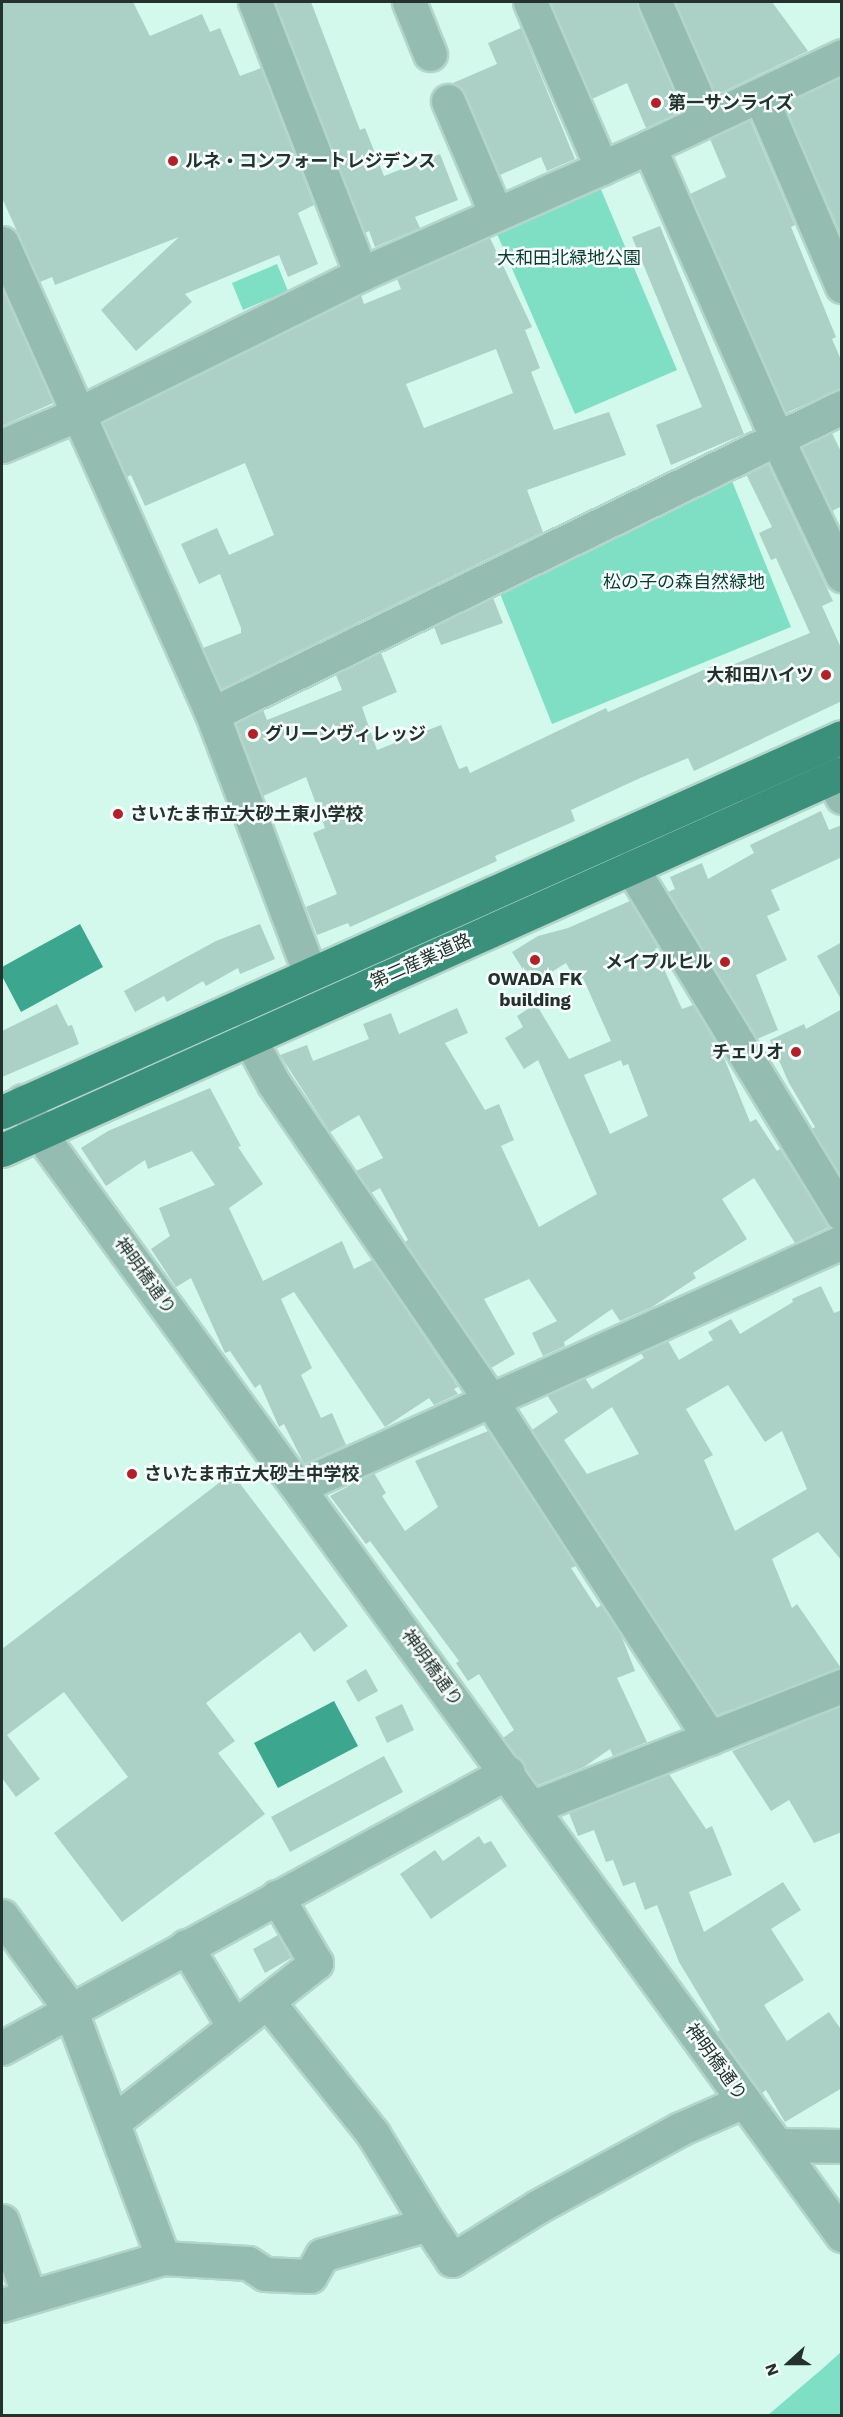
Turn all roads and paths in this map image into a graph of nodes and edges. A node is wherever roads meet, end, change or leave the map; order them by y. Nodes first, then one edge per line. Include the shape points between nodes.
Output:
1 (255, 2) edge
2 (409, 2) edge
3 (530, 2) edge
4 (655, 2) edge
5 (430, 54) dead end
6 (842, 56) edge
7 (760, 95) junction
8 (448, 100) dead end
9 (706, 119) junction
10 (649, 147) junction
11 (602, 168) junction
12 (496, 214) junction
13 (2, 243) edge
14 (362, 274) junction
15 (11, 286) edge
16 (842, 286) edge
17 (842, 407) edge
18 (78, 414) junction
19 (777, 439) junction
20 (2, 446) edge
21 (842, 574) edge
22 (212, 714) junction
23 (829, 742) edge
24 (838, 782) edge
25 (631, 867) junction
26 (310, 974) junction
27 (249, 1038) junction
28 (12, 1107) edge
29 (38, 1131) junction
30 (2, 1150) edge
31 (842, 1214) edge
32 (842, 1242) edge
33 (491, 1401) junction
34 (300, 1486) junction
35 (842, 1686) edge
36 (710, 1738) junction
37 (508, 1772) junction
38 (533, 1807) junction
39 (277, 1897) junction
40 (2, 1916) edge
41 (186, 1946) junction
42 (267, 2001) junction
43 (70, 2009) junction
44 (234, 2027) junction
45 (2, 2048) edge
46 (744, 2101) junction
47 (113, 2122) junction
48 (777, 2145) junction
49 (842, 2146) edge
50 (2, 2221) edge
51 (428, 2224) junction
52 (842, 2235) edge
53 (163, 2258) junction
54 (15, 2300) edge

1 - 14 street
2 - 5 street
3 - 11 street
4 - 9 street
6 - 7 street
7 - 9 street
7 - 16 street
8 - 12 street
9 - 10 street
10 - 11 street
10 - 19 street
11 - 12 street
12 - 14 street
13 - 15 street
14 - 18 street
15 - 18 street
17 - 19 street
18 - 20 street
18 - 22 street
19 - 21 street
19 - 22 street
22 - 26 street
23 - 24 street
23 - 26 main road, 第二産業道路
24 - 25 main road, 第二産業道路
25 - 27 main road, 第二産業道路
25 - 31 street
26 - 28 main road, 第二産業道路
27 - 29 main road, 第二産業道路
27 - 33 street via 274,1084
28 - 29 street, 神明橋通り
29 - 30 main road, 第二産業道路
29 - 34 street, 神明橋通り
32 - 33 street
33 - 34 street
33 - 36 street
34 - 37 street, 神明橋通り
35 - 36 street
36 - 38 street
37 - 38 street, 神明橋通り
37 - 39 street
38 - 46 street, 神明橋通り
39 - 41 street
39 - 42 street via 316,1963
40 - 43 street
41 - 43 street
41 - 44 street
42 - 44 street
42 - 51 street via 373,2134
43 - 45 street
43 - 47 street
44 - 47 street
46 - 48 street, 神明橋通り
46 - 51 street via 680,2128 537,2207 452,2260
47 - 53 street
48 - 49 street
48 - 52 street, 神明橋通り
50 - 54 street
51 - 53 street via 322,2255 310,2276 265,2274 248,2263
53 - 54 street

